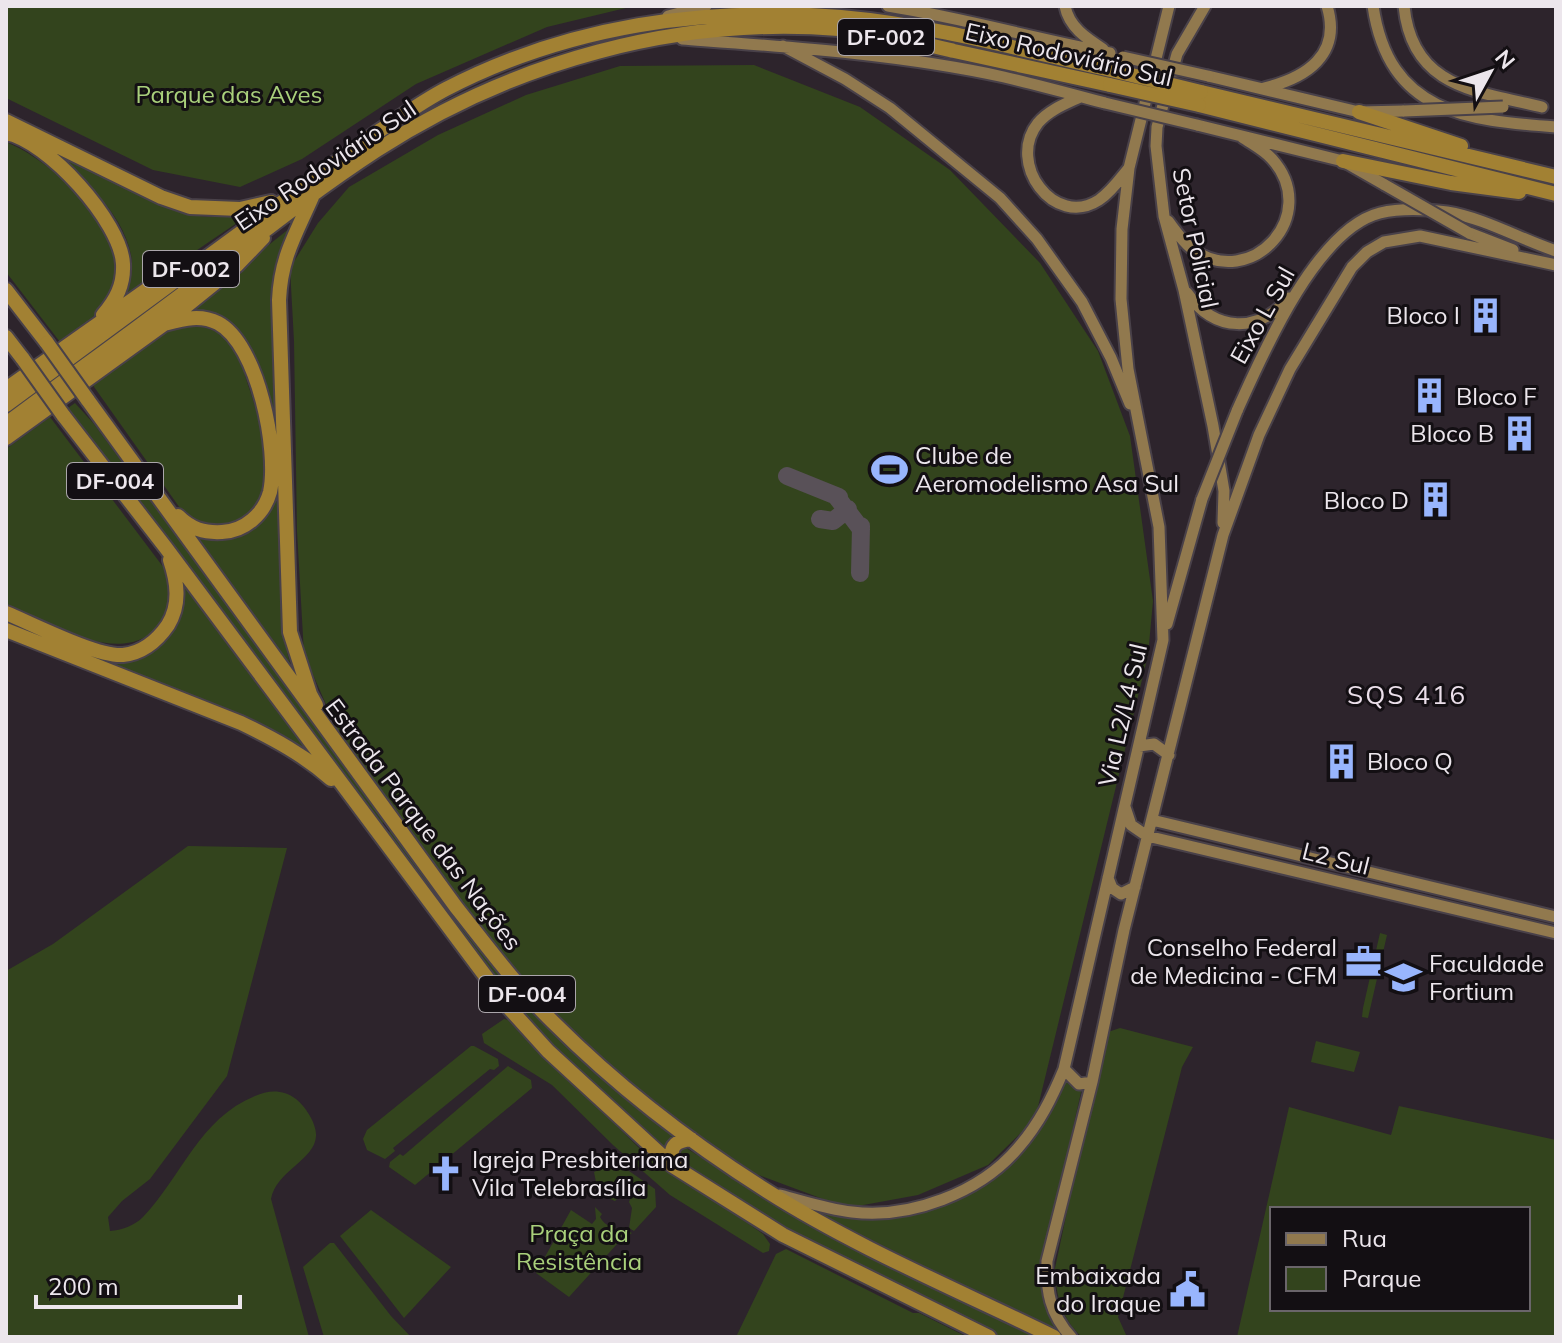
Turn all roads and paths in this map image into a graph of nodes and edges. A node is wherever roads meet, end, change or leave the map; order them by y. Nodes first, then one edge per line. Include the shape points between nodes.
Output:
1 (706, 6) edge
2 (888, 6) edge
3 (1065, 6) edge
4 (1205, 6) edge
5 (1327, 6) edge
6 (1373, 6) edge
7 (1404, 6) edge
8 (1168, 7) edge
9 (633, 25) junction
10 (658, 38) junction
11 (783, 46) junction
12 (1110, 53) junction
13 (1113, 78) junction
14 (1259, 89) junction
15 (1081, 97) junction
16 (1200, 98) junction
17 (1542, 107) junction
18 (1556, 110) edge
19 (1359, 112) junction
20 (6, 121) edge
21 (1556, 127) edge
22 (6, 133) edge
23 (1242, 137) junction
24 (1343, 161) junction
25 (1129, 168) junction
26 (1554, 176) edge
27 (307, 192) junction
28 (1556, 194) edge
29 (271, 202) junction
30 (1164, 216) junction
31 (275, 222) junction
32 (1556, 251) edge
33 (1556, 265) edge
34 (1306, 279) junction
35 (6, 290) edge
36 (1184, 290) junction
37 (164, 324) junction
38 (93, 326) junction
39 (6, 337) edge
40 (6, 389) edge
41 (6, 405) edge
42 (6, 424) edge
43 (1141, 434) junction
44 (6, 438) edge
45 (150, 486) junction
46 (1223, 535) junction
47 (166, 548) junction
48 (6, 613) edge
49 (6, 630) edge
50 (1163, 640) junction
51 (1139, 746) junction
52 (339, 748) junction
53 (1169, 755) junction
54 (352, 797) junction
55 (1124, 802) junction
56 (1152, 820) junction
57 (1147, 836) junction
58 (1271, 849) junction
59 (1268, 864) junction
60 (1108, 878) junction
61 (1135, 887) junction
62 (1442, 890) junction
63 (1439, 905) junction
64 (1556, 917) edge
65 (1556, 933) edge
66 (1064, 1069) junction
67 (1092, 1082) junction
68 (691, 1139) junction
69 (673, 1166) junction
70 (768, 1192) junction
71 (989, 1337) edge
72 (1054, 1337) edge
73 (1071, 1337) edge

1 - 9 main road
2 - 12 main road
3 - 12 main road via 1075,28
4 - 30 main road, Setor Policial via 1177,54 1157,127
5 - 14 main road via 1331,33 1323,54 1301,76
6 - 21 main road via 1389,59 1401,78 1426,99 1462,116
7 - 17 main road via 1413,46 1443,78
8 - 25 main road, Via L2/L4 Sul
9 - 13 highway, Eixo Rodoviário Sul / DF-002 via 703,17 841,17 927,30
9 - 27 highway, Eixo Rodoviário Sul / DF-002 via 500,64 444,90 379,131
10 - 11 main road
10 - 13 highway, Eixo Rodoviário Sul / DF-002 via 731,29 840,29
10 - 27 highway, Eixo Rodoviário Sul / DF-002 via 557,62 508,80
11 - 15 main road via 938,65
11 - 43 main road via 890,108 1000,198 1082,302
12 - 14 main road, bridge
13 - 16 highway, Eixo Rodoviário Sul / DF-002, bridge
14 - 19 main road
15 - 23 main road, bridge
15 - 25 main road via 1052,110 1033,131 1028,146 1032,178 1060,203 1081,207 1105,195
16 - 26 highway, Eixo Rodoviário Sul / DF-002
16 - 28 highway, Eixo Rodoviário Sul / DF-002
17 - 18 main road
17 - 19 main road, bridge
19 - 26 highway
20 - 29 highway via 190,207 240,209
22 - 38 highway via 28,141 60,167 114,234 121,250 122,281
23 - 24 main road
23 - 30 main road via 1271,158 1288,188 1287,222 1279,236 1253,256 1229,262 1192,249
24 - 28 highway via 1505,192
24 - 33 main road, bridge via 1469,233
25 - 43 main road, Via L2/L4 Sul via 1121,299
27 - 29 highway
27 - 31 highway, Eixo Rodoviário Sul / DF-002
27 - 41 highway, Eixo Rodoviário Sul / DF-002
27 - 52 highway via 281,272 279,300 290,632 310,694
29 - 38 highway
30 - 36 main road, Setor Policial
31 - 37 highway via 256,249
31 - 42 highway, Eixo Rodoviário Sul / DF-002
32 - 34 main road, Eixo L Sul via 1471,218 1412,209 1379,213 1357,223
33 - 46 main road via 1420,236 1384,242 1367,252 1334,294 1290,369 1259,435
34 - 36 main road via 1271,316 1242,324 1207,314
34 - 50 main road, Eixo L Sul, bridge via 1255,371 1202,499
35 - 45 highway, Estrada Parque das Nações / DF-004, bridge
36 - 46 main road, Setor Policial via 1222,478
37 - 44 highway
37 - 45 highway via 202,317 228,330 241,346 266,420 272,476 261,510 233,532 212,533 186,524
38 - 40 highway
39 - 47 highway, Estrada Parque das Nações / DF-004, bridge
43 - 50 main road, Via L2/L4 Sul via 1159,527
45 - 52 highway, Estrada Parque das Nações / DF-004
46 - 53 main road
47 - 48 highway via 177,581 176,603 160,636 141,650 120,655 97,651
47 - 54 highway, Estrada Parque das Nações / DF-004
49 - 54 highway via 241,723 311,762
50 - 51 main road, Via L2/L4 Sul
51 - 53 main road via 1154,744
51 - 55 main road, Via L2/L4 Sul
52 - 68 highway, Estrada Parque das Nações / DF-004 via 513,979 607,1073
53 - 56 main road
54 - 69 highway, Estrada Parque das Nações / DF-004 via 510,1009
55 - 57 main road via 1131,825
55 - 60 main road, Via L2/L4 Sul
56 - 57 main road
56 - 58 main road, L2 Sul
57 - 59 main road, L2 Sul
57 - 61 main road
58 - 59 main road
58 - 62 main road, L2 Sul
59 - 63 main road, L2 Sul
60 - 61 main road via 1121,894
60 - 66 main road, Via L2/L4 Sul
61 - 67 main road
62 - 63 main road
62 - 64 main road, L2 Sul
63 - 65 main road, L2 Sul
66 - 67 main road via 1079,1084
66 - 70 main road, Via L2/L4 Sul via 1043,1115 1016,1152 955,1195 921,1207 855,1212
67 - 73 main road via 1047,1261 1051,1308
68 - 69 highway via 674,1144
68 - 70 highway, Estrada Parque das Nações / DF-004
69 - 71 highway, Estrada Parque das Nações / DF-004 via 783,1235
70 - 72 highway, Estrada Parque das Nações / DF-004

